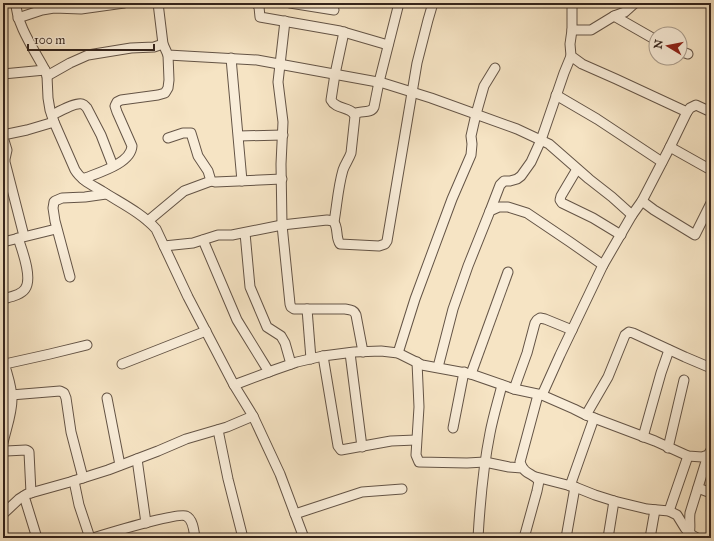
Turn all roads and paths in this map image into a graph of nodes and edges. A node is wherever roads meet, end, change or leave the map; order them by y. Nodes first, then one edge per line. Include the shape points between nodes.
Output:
1 (16, 3) edge
2 (124, 3) edge
3 (158, 3) edge
4 (290, 3) edge
5 (399, 3) edge
6 (433, 3) edge
7 (572, 3) edge
8 (635, 3) edge
9 (258, 4) edge
10 (334, 10) dead end
11 (614, 16) junction
12 (18, 18) junction
13 (285, 21) junction
14 (572, 30) junction
15 (344, 32) junction
16 (648, 35) edge
17 (163, 44) junction
18 (388, 44) junction
19 (168, 55) junction
20 (571, 56) junction
21 (231, 58) junction
22 (281, 64) junction
23 (496, 68) dead end
24 (46, 73) junction
25 (3, 74) edge
26 (335, 74) junction
27 (378, 82) junction
28 (412, 92) junction
29 (556, 95) junction
30 (687, 112) junction
31 (711, 112) edge
32 (354, 114) junction
33 (476, 114) junction
34 (53, 118) junction
35 (283, 135) junction
36 (3, 136) edge
37 (239, 136) junction
38 (168, 138) dead end
39 (541, 140) junction
40 (670, 147) junction
41 (662, 162) junction
42 (113, 166) junction
43 (577, 169) junction
44 (711, 170) edge
45 (82, 179) junction
46 (282, 179) junction
47 (211, 181) junction
48 (242, 181) junction
49 (106, 194) junction
50 (642, 201) junction
51 (711, 204) edge
52 (490, 211) junction
53 (632, 215) junction
54 (148, 221) junction
55 (334, 222) junction
56 (282, 225) junction
57 (56, 229) junction
58 (245, 233) junction
59 (621, 235) junction
60 (21, 237) junction
61 (203, 240) junction
62 (3, 242) edge
63 (164, 246) junction
64 (603, 265) junction
65 (508, 272) dead end
66 (70, 277) dead end
67 (3, 299) edge
68 (307, 309) junction
69 (572, 330) junction
70 (206, 331) junction
71 (87, 345) dead end
72 (669, 350) junction
73 (363, 352) junction
74 (350, 353) junction
75 (398, 353) junction
76 (323, 356) junction
77 (311, 359) junction
78 (4, 362) edge
79 (417, 362) junction
80 (122, 364) dead end
81 (291, 364) junction
82 (438, 367) junction
83 (711, 368) edge
84 (269, 372) junction
85 (467, 373) junction
86 (684, 380) dead end
87 (234, 385) junction
88 (502, 385) junction
89 (514, 390) junction
90 (11, 395) junction
91 (540, 395) junction
92 (107, 398) dead end
93 (253, 416) junction
94 (590, 417) junction
95 (453, 428) dead end
96 (218, 430) junction
97 (643, 437) junction
98 (416, 440) junction
99 (3, 442) edge
100 (362, 446) junction
101 (668, 448) junction
102 (3, 449) edge
103 (709, 453) edge
104 (688, 456) junction
105 (137, 459) junction
106 (485, 462) junction
107 (120, 465) junction
108 (522, 468) junction
109 (536, 477) junction
110 (79, 479) junction
111 (573, 486) junction
112 (698, 488) junction
113 (402, 489) dead end
114 (711, 493) edge
115 (28, 494) junction
116 (614, 501) junction
117 (655, 510) junction
118 (669, 511) junction
119 (3, 514) edge
120 (295, 514) junction
121 (146, 523) junction
122 (692, 537) edge
123 (37, 538) edge
124 (91, 538) edge
125 (195, 538) edge
126 (243, 538) edge
127 (304, 538) edge
128 (478, 538) edge
129 (524, 538) edge
130 (566, 538) edge
131 (608, 538) edge
132 (650, 538) edge

1 - 12 street
2 - 12 street via 81,9 54,8
3 - 17 street
4 - 10 street
5 - 18 street
6 - 28 street
7 - 14 street
8 - 11 street via 625,12
9 - 13 street via 260,17
11 - 14 street via 592,30
11 - 16 street
12 - 24 street
13 - 15 street
13 - 22 street
14 - 20 street
15 - 18 street
15 - 26 street
17 - 19 street
17 - 24 street via 88,55
18 - 27 street
19 - 21 street
19 - 42 street via 169,80 165,93 122,100 115,106 132,151
20 - 29 street
20 - 30 street via 582,64
21 - 22 street
21 - 37 street
22 - 26 street
22 - 35 street via 278,82
23 - 33 street via 484,86
24 - 25 street
24 - 34 street
26 - 27 street
26 - 32 street via 332,102
27 - 28 street
27 - 32 street via 373,110
28 - 33 street
28 - 55 street via 387,243 379,246 340,244
29 - 39 street
29 - 41 street
30 - 31 street via 696,105
30 - 40 street
32 - 55 street via 351,153 340,182
33 - 39 street
33 - 75 street via 471,136 471,155 415,299
34 - 36 street via 27,130
34 - 42 street via 74,105 84,104 101,135
34 - 45 street via 75,170
35 - 37 street
35 - 46 street
36 - 60 street via 7,150 5,162
37 - 48 street
38 - 47 street via 191,133 198,156
39 - 43 street
39 - 52 street via 521,176 504,181 500,185
40 - 41 street
40 - 44 street
41 - 50 street
42 - 45 street
43 - 53 street
43 - 59 street via 561,196 562,203
45 - 49 street
46 - 48 street
46 - 56 street
47 - 48 street
47 - 54 street via 184,191
49 - 54 street
49 - 57 street via 55,200 53,208
50 - 51 street via 695,235
50 - 53 street
52 - 64 street via 508,206 527,213
52 - 82 street via 453,309
53 - 59 street
54 - 63 street via 156,229
55 - 56 street via 324,220
56 - 58 street
56 - 68 street via 290,304 294,309
57 - 60 street
57 - 66 street
58 - 61 street
58 - 81 street via 250,287 267,327 285,343
59 - 64 street
60 - 62 street
60 - 67 street via 28,285 23,292
61 - 63 street
61 - 84 street via 237,320
63 - 70 street
64 - 69 street
65 - 85 street
68 - 73 street via 355,311
68 - 77 street
69 - 89 street via 545,319 537,320
69 - 91 street
70 - 80 street
70 - 87 street
71 - 78 street
72 - 83 street
72 - 94 street via 629,332
72 - 97 street
73 - 74 street
73 - 75 street
74 - 76 street
74 - 100 street
75 - 79 street
76 - 77 street
76 - 100 street via 338,446 341,450
77 - 81 street
78 - 90 street
79 - 82 street
79 - 98 street via 419,407
81 - 84 street
82 - 85 street
84 - 87 street
85 - 88 street
85 - 95 street
86 - 101 street
87 - 93 street
88 - 89 street
88 - 106 street
89 - 91 street
90 - 99 street via 11,408
90 - 110 street via 60,391 64,393
91 - 94 street
91 - 108 street via 520,462
92 - 107 street
93 - 96 street
93 - 120 street
94 - 97 street
94 - 111 street
96 - 105 street
96 - 126 street
97 - 101 street
98 - 100 street
98 - 106 street via 416,455 419,462
101 - 104 street
102 - 115 street via 29,452
103 - 104 street via 702,457
103 - 112 street
104 - 118 street
105 - 107 street
105 - 121 street
106 - 108 street
106 - 128 street
107 - 110 street
108 - 109 street
109 - 111 street
109 - 129 street via 539,481
110 - 115 street
110 - 124 street via 79,505
111 - 116 street
111 - 130 street
112 - 114 street
112 - 122 street via 689,518
113 - 120 street via 362,492
115 - 119 street
115 - 123 street
116 - 117 street
116 - 131 street
117 - 118 street
117 - 132 street
118 - 122 street via 677,515
120 - 127 street
121 - 124 street
121 - 125 street via 176,515 187,516 191,520

